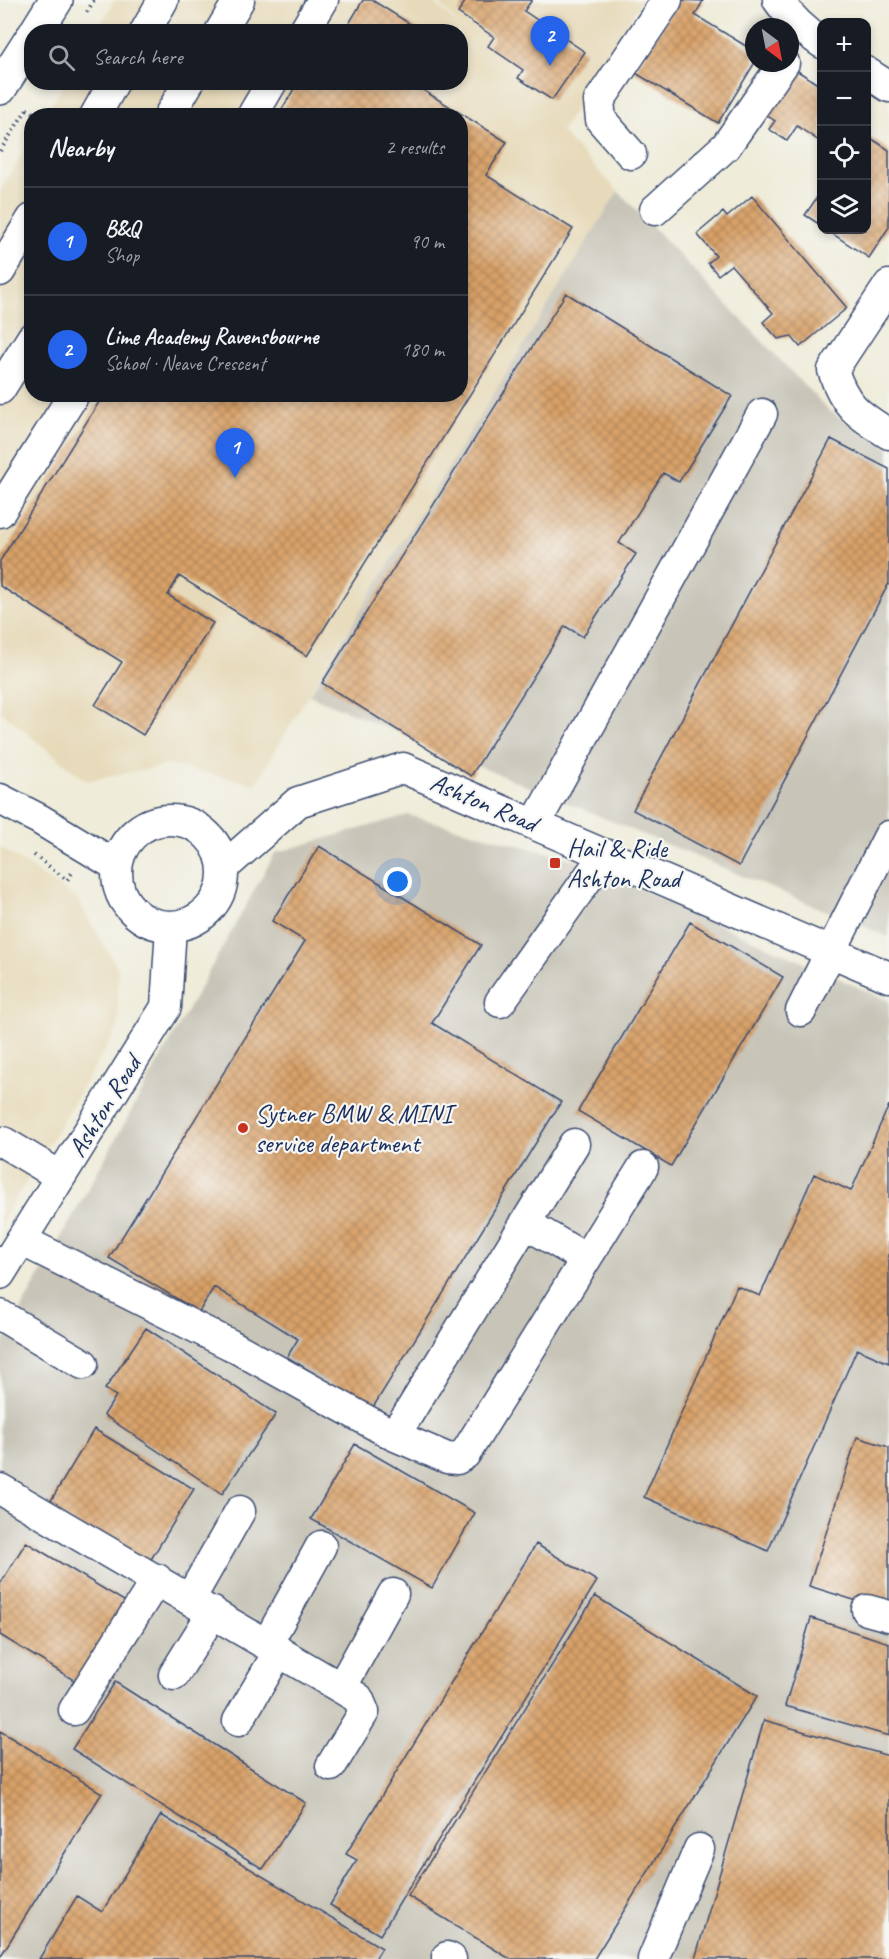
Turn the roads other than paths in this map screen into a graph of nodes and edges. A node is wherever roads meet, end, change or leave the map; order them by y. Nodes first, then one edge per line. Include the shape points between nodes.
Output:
1 (56, 0) edge
2 (163, 0) edge
3 (239, 0) edge
4 (323, 0) edge
5 (667, 0) edge
6 (778, 0) edge
7 (41, 24) edge
8 (150, 24) edge
9 (225, 24) edge
10 (309, 24) edge
11 (806, 43) edge
12 (24, 50) edge
13 (778, 72) edge
14 (871, 75) edge
15 (889, 87) edge
16 (0, 88) edge
17 (110, 90) edge
18 (185, 90) edge
19 (267, 90) edge
20 (99, 108) edge
21 (174, 108) edge
22 (257, 108) edge
23 (631, 154) dead end
24 (655, 210) dead end
25 (24, 232) edge
26 (0, 270) edge
27 (889, 285) edge
28 (24, 351) edge
29 (0, 389) edge
30 (69, 402) edge
31 (762, 414) dead end
32 (889, 434) edge
33 (0, 512) edge
34 (0, 799) edge
35 (535, 824) junction
36 (889, 836) edge
37 (605, 854) junction
38 (117, 866) junction
39 (223, 868) junction
40 (171, 927) junction
41 (831, 952) junction
42 (889, 977) edge
43 (500, 1002) dead end
44 (801, 1011) dead end
45 (3, 1142) dead end
46 (574, 1143) dead end
47 (643, 1167) dead end
48 (60, 1176) junction
49 (525, 1223) junction
50 (21, 1240) junction
51 (586, 1259) junction
52 (1, 1272) edge
53 (0, 1315) edge
54 (83, 1364) dead end
55 (393, 1435) junction
56 (0, 1489) edge
57 (240, 1511) dead end
58 (321, 1546) dead end
59 (157, 1579) junction
60 (393, 1594) dead end
61 (202, 1606) junction
62 (273, 1648) junction
63 (174, 1675) dead end
64 (341, 1688) junction
65 (74, 1710) dead end
66 (238, 1721) dead end
67 (331, 1766) dead end
68 (699, 1849) dead end
69 (653, 1959) edge

1 - 7 highway
2 - 8 street
3 - 9 street
4 - 10 street
5 - 23 street via 599,101 601,120
6 - 11 street
12 - 16 highway
13 - 24 street via 726,146
14 - 15 street
17 - 20 street
18 - 21 street
19 - 22 street
25 - 26 street
27 - 32 street via 833,370 840,391 850,404
28 - 29 street
30 - 33 street
31 - 35 street
34 - 38 street
35 - 37 street, Ashton Road
35 - 39 street, Ashton Road via 403,768 297,802
36 - 41 street
37 - 41 street, Ashton Road
37 - 43 street
38 - 39 street via 122,848 141,829 158,821 178,820 195,826 214,843
38 - 40 street via 120,893 131,910 146,921
39 - 40 street via 218,897 206,913 190,923
40 - 48 street, Ashton Road via 166,1007
41 - 42 street, Ashton Road
41 - 44 street
45 - 48 street
46 - 49 street
47 - 51 street
48 - 50 street, Ashton Road
49 - 51 street
49 - 55 street
50 - 52 street, Ashton Road
50 - 55 street via 231,1345
51 - 55 street via 465,1454 457,1459 447,1458
53 - 54 street
56 - 59 street
57 - 61 street
58 - 62 street
59 - 61 street
59 - 65 street
60 - 64 street
61 - 62 street
61 - 63 street
62 - 64 street
62 - 66 street
64 - 67 street via 358,1698 364,1712
68 - 69 street

